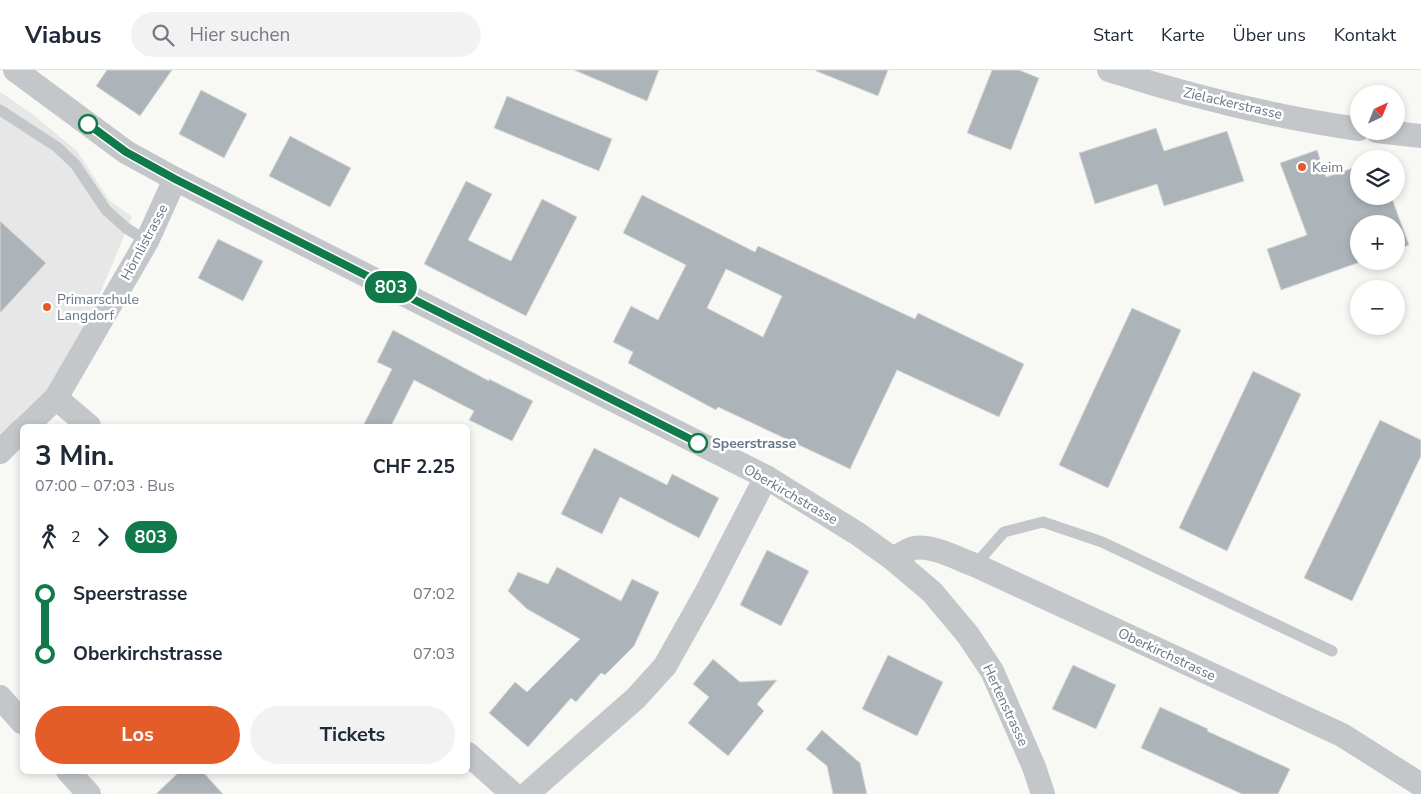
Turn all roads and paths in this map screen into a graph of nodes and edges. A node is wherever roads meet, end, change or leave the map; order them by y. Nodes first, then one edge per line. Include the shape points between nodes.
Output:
1 (14, 70) edge
2 (1109, 70) edge
3 (0, 110) edge
4 (1350, 128) edge
5 (1405, 134) edge
6 (1421, 136) edge
7 (175, 179) junction
8 (147, 241) junction
9 (56, 398) junction
10 (29, 424) edge
11 (87, 424) edge
12 (20, 432) edge
13 (0, 452) edge
14 (766, 477) junction
15 (893, 559) junction
16 (975, 565) junction
17 (1332, 651) dead end
18 (0, 697) edge
19 (20, 720) edge
20 (470, 756) edge
21 (71, 774) edge
22 (1421, 785) edge
23 (89, 794) edge
24 (514, 794) edge
25 (527, 794) edge
26 (1044, 794) edge

1 - 7 street, Oberkirchstrasse via 126,152
2 - 4 street, Zielackerstrasse via 1235,105
3 - 8 lane via 57,147 75,164 106,210
5 - 6 street
7 - 8 street, Hörnlistrasse
7 - 14 street, Oberkirchstrasse
8 - 9 street, Hörnlistrasse
9 - 10 street, Hörnlistrasse
9 - 11 street
12 - 13 street
14 - 15 street, Oberkirchstrasse
14 - 25 street via 665,666 636,698
15 - 16 street, Oberkirchstrasse via 914,548 925,548
15 - 26 street, Hertenstrasse via 932,592 968,635 992,671
16 - 17 lane via 1004,532 1042,522 1102,542
16 - 22 street, Oberkirchstrasse via 1342,736
18 - 19 street
20 - 24 street
21 - 23 street

